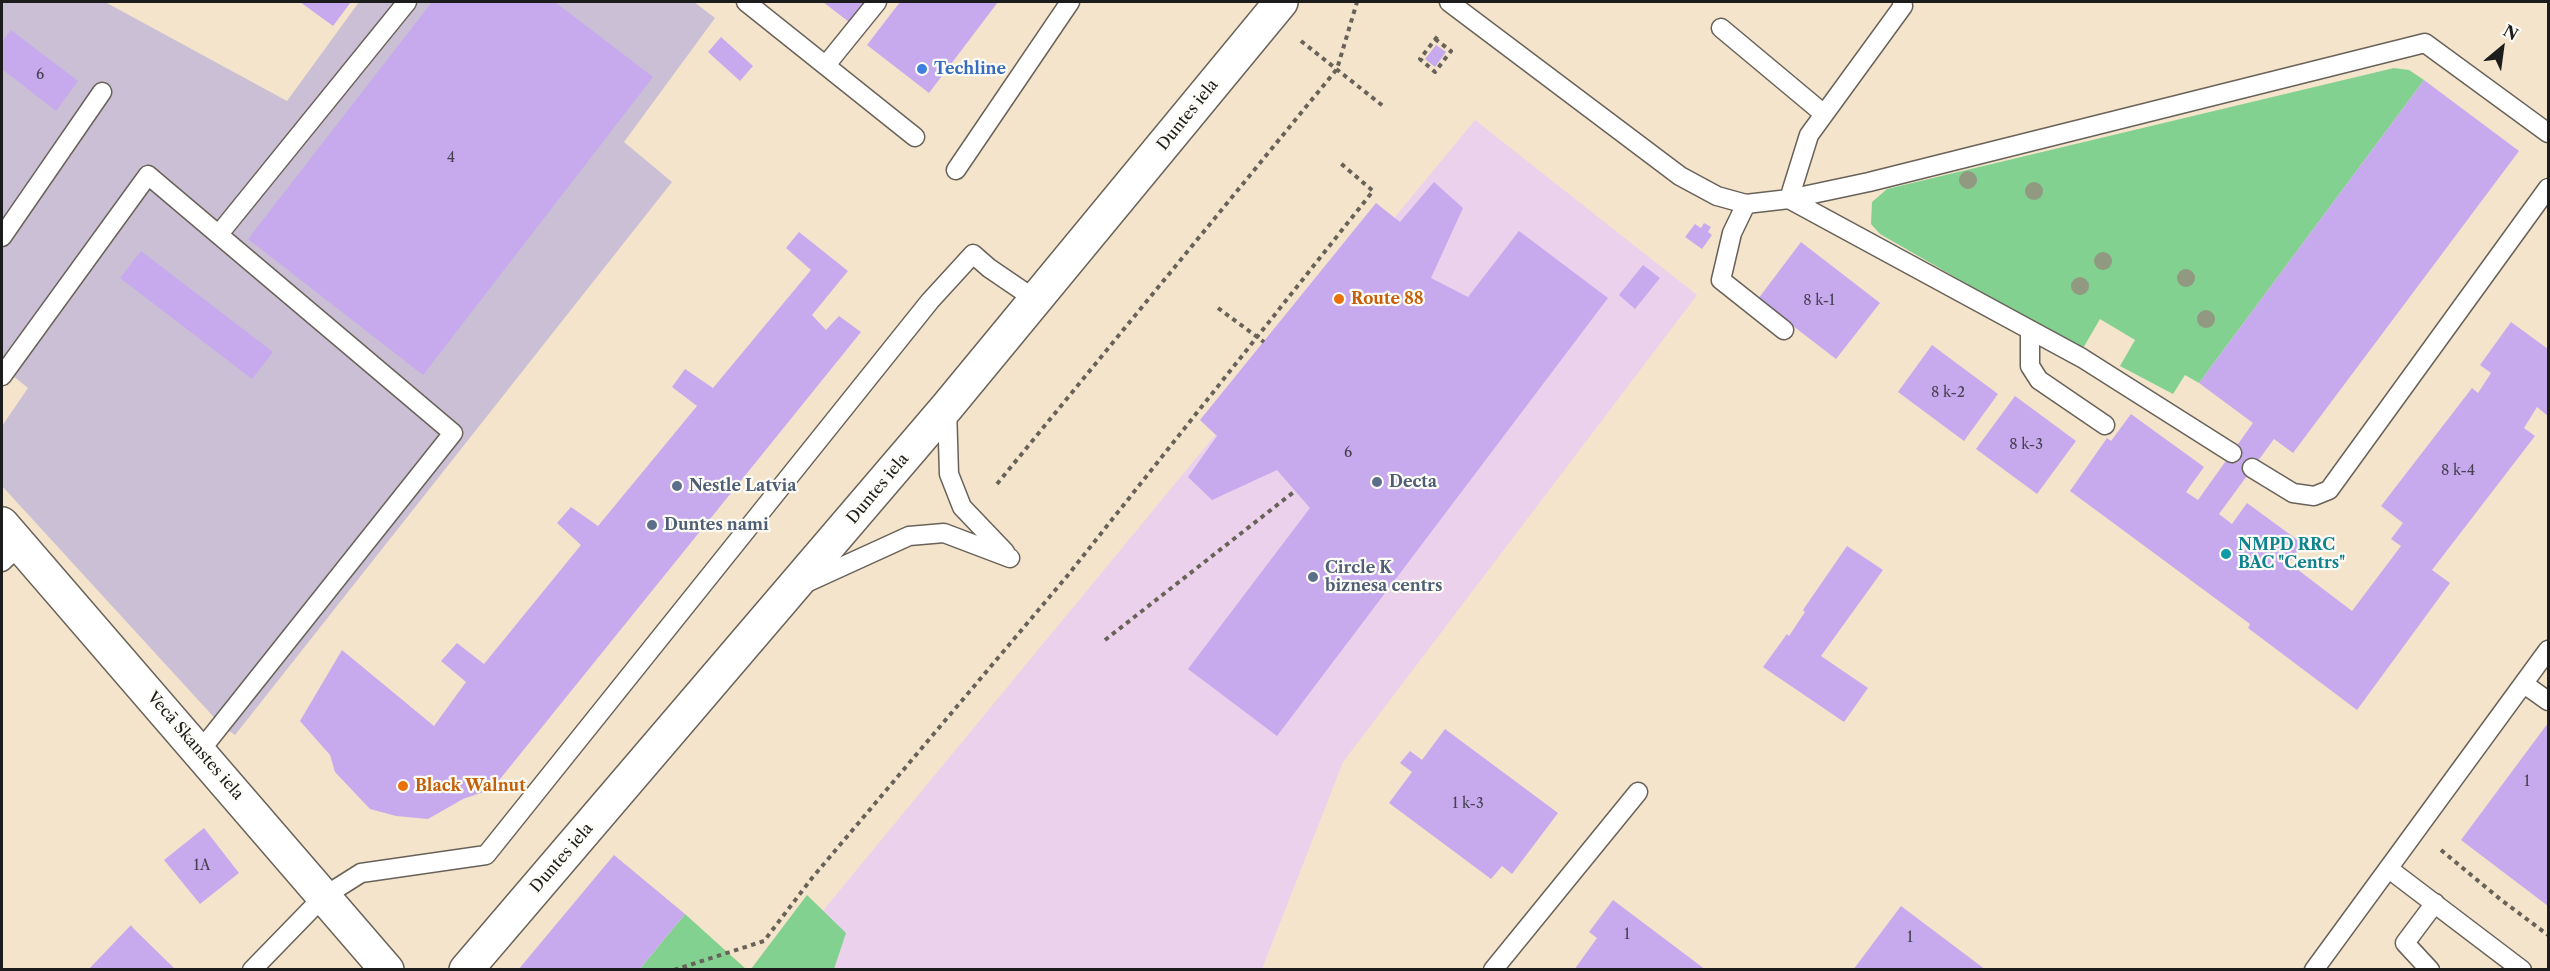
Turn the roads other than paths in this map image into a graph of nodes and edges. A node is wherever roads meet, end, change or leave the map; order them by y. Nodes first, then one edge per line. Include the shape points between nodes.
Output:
1 (407, 2) edge
2 (746, 2) edge
3 (877, 2) edge
4 (1070, 2) edge
5 (1281, 2) edge
6 (1449, 2) edge
7 (1902, 2) edge
8 (1721, 28) dead end
9 (826, 65) junction
10 (102, 93) dead end
11 (1824, 114) junction
12 (2548, 133) edge
13 (915, 137) dead end
14 (956, 170) dead end
15 (2548, 188) edge
16 (1789, 199) junction
17 (1746, 204) junction
18 (219, 234) junction
19 (2, 237) edge
20 (1036, 300) junction
21 (1784, 330) dead end
22 (2030, 330) junction
23 (2, 376) edge
24 (947, 407) junction
25 (2105, 425) dead end
26 (2232, 453) dead end
27 (2252, 468) dead end
28 (7, 544) edge
29 (794, 589) junction
30 (2548, 650) edge
31 (2524, 684) junction
32 (2548, 701) edge
33 (200, 751) junction
34 (1638, 792) dead end
35 (2389, 869) junction
36 (323, 897) junction
37 (2435, 903) junction
38 (252, 969) edge
39 (387, 969) edge
40 (466, 969) edge
41 (1492, 969) edge
42 (2314, 969) edge
43 (2430, 969) edge
44 (2522, 969) edge

1 - 18 lane
2 - 9 lane
3 - 9 lane
4 - 14 lane
5 - 20 main road, Duntes iela
6 - 17 lane via 1680,176 1717,196
7 - 11 lane via 1903,6
8 - 11 lane
9 - 13 lane
10 - 19 lane
11 - 16 lane via 1809,135
12 - 16 lane via 2425,43
15 - 27 lane via 2329,490 2314,496 2293,493
16 - 17 lane
16 - 22 lane
17 - 21 lane via 1732,233 1720,280
18 - 23 lane via 148,174
18 - 33 lane via 453,433
20 - 24 main road, Duntes iela
20 - 36 lane via 973,254 939,291 486,855 362,873
22 - 25 lane via 2030,366 2039,380
22 - 26 lane via 2082,358
24 - 29 main road, Duntes iela
24 - 29 lane via 949,474 962,507 1010,558 944,533 909,536
28 - 33 main road, Vecā Skanstes iela
29 - 40 main road, Duntes iela
30 - 31 lane
31 - 32 lane
31 - 35 lane
33 - 36 main road, Vecā Skanstes iela
34 - 41 lane
35 - 37 lane
35 - 42 lane
36 - 38 lane
36 - 39 main road, Vecā Skanstes iela
37 - 43 lane via 2405,944
37 - 44 lane

